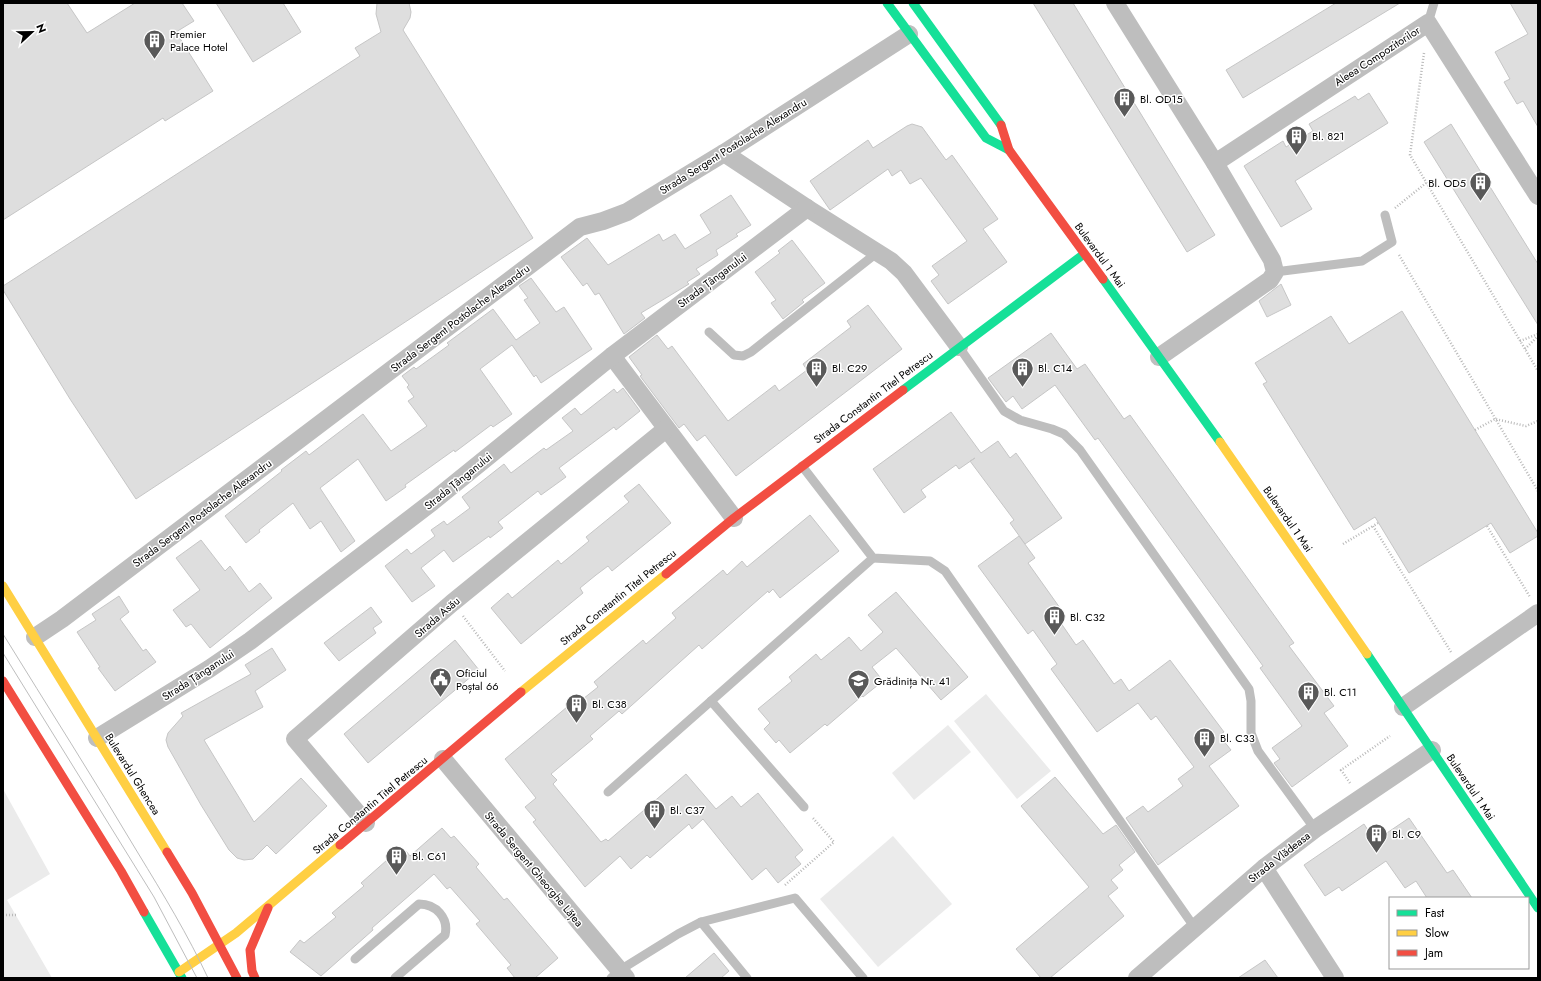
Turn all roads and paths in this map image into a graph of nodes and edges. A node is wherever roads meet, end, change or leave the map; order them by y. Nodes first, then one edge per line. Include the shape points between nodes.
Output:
1 (887, 3) edge
2 (913, 3) edge
3 (1115, 3) edge
4 (1434, 3) edge
5 (1428, 23) junction
6 (909, 34) junction
7 (1009, 150) junction
8 (724, 153) junction
9 (1215, 163) junction
10 (1426, 183) junction
11 (1535, 186) edge
12 (807, 208) junction
13 (1386, 215) joint
14 (1392, 242) junction
15 (878, 252) junction
16 (1084, 254) junction
17 (1275, 272) junction
18 (709, 332) dead end
19 (1538, 335) edge
20 (1520, 341) junction
21 (959, 347) junction
22 (1525, 349) junction
23 (612, 356) junction
24 (1159, 357) junction
25 (1538, 371) edge
26 (1495, 419) junction
27 (1538, 421) edge
28 (666, 428) junction
29 (1475, 430) dead end
30 (802, 466) junction
31 (1538, 492) edge
32 (734, 518) junction
33 (1378, 523) dead end
34 (1374, 526) junction
35 (1487, 526) dead end
36 (1389, 541) dead end
37 (1343, 544) dead end
38 (1385, 544) junction
39 (873, 558) junction
40 (3, 586) edge
41 (452, 603) junction
42 (1534, 605) edge
43 (35, 637) junction
44 (1460, 666) junction
45 (505, 671) dead end
46 (3, 681) edge
47 (711, 701) junction
48 (1403, 706) junction
49 (1390, 736) dead end
50 (97, 738) junction
51 (1432, 750) junction
52 (443, 759) junction
53 (608, 792) dead end
54 (1360, 798) junction
55 (804, 807) joint
56 (366, 823) junction
57 (1315, 829) junction
58 (1264, 868) junction
59 (782, 901) junction
60 (269, 905) junction
61 (1538, 908) edge
62 (3, 915) edge
63 (16, 916) dead end
64 (701, 922) junction
65 (1195, 928) junction
66 (220, 945) junction
67 (355, 959) dead end
68 (180, 975) edge
69 (619, 975) edge
70 (237, 978) edge
71 (255, 978) edge
72 (395, 978) edge
73 (747, 978) edge
74 (863, 978) edge
75 (1137, 978) edge
76 (1335, 978) edge

1 - 6 main road, Bulevardul 1 Mai
2 - 7 main road, Bulevardul 1 Mai via 1002,126
3 - 9 street
4 - 5 lane
5 - 9 street, Aleea Compozitorilor
5 - 10 path via 1410,155
5 - 11 street, Aleea Compozitorilor
6 - 7 main road, Bulevardul 1 Mai via 986,138
6 - 8 street, Strada Sergent Postolache Alexandru
7 - 16 main road, Bulevardul 1 Mai
8 - 12 street
8 - 43 street, Strada Sergent Postolache Alexandru via 627,212 580,227 75,610
9 - 17 street via 1272,260
10 - 13 path
10 - 20 path
12 - 15 street
12 - 23 street, Strada Țânganului
13 - 14 lane
14 - 17 lane via 1362,261
14 - 26 path
15 - 18 lane via 752,352 743,356 734,355
15 - 21 street via 904,273
16 - 21 main road, Strada Constantin Titel Petrescu
16 - 24 main road, Bulevardul 1 Mai
17 - 24 street via 1270,280
19 - 20 path
19 - 22 path
20 - 22 path
21 - 30 main road, Strada Constantin Titel Petrescu
21 - 57 lane via 1004,411 1020,420 1064,434 1080,450 1249,689 1252,733 1258,751
22 - 25 path
23 - 28 street
23 - 50 street, Strada Țânganului via 432,502 250,641
24 - 48 main road, Bulevardul 1 Mai
26 - 27 path via 1526,426
26 - 29 path
26 - 31 path
28 - 32 street
28 - 41 street, Strada Asău
30 - 32 main road, Strada Constantin Titel Petrescu
30 - 39 lane
32 - 52 main road, Strada Constantin Titel Petrescu
33 - 34 path
34 - 37 path
34 - 38 path
35 - 42 path
36 - 38 path
38 - 44 path
39 - 47 lane
39 - 65 lane via 930,561 945,572
40 - 43 main road, Bulevardul Ghencea
41 - 45 path
41 - 56 street, Strada Asău via 296,739
42 - 44 street
43 - 50 main road, Bulevardul Ghencea
44 - 48 street
46 - 68 main road via 121,871
47 - 53 lane
47 - 55 lane
48 - 51 main road, Bulevardul 1 Mai
49 - 54 path via 1341,770
50 - 66 main road, Bulevardul Ghencea via 192,893
51 - 54 street, Strada Vlădeasa
51 - 61 main road, Bulevardul 1 Mai
52 - 56 main road, Strada Constantin Titel Petrescu
52 - 69 street, Strada Sergent Gheorghe Lățea
54 - 57 street, Strada Vlădeasa
55 - 59 path via 834,842 775,894
56 - 60 main road, Strada Constantin Titel Petrescu
57 - 58 street, Strada Vlădeasa
58 - 65 street, Strada Vlădeasa
58 - 76 street
59 - 64 lane
59 - 74 lane via 795,898
60 - 66 main road, Strada Constantin Titel Petrescu
60 - 71 main road via 250,950
62 - 63 path
64 - 69 lane via 678,934
64 - 73 lane
65 - 75 street, Strada Vlădeasa
66 - 68 main road, Strada Constantin Titel Petrescu
66 - 70 main road, Bulevardul Ghencea
67 - 72 lane via 419,904 433,907 444,919 447,927 445,935

